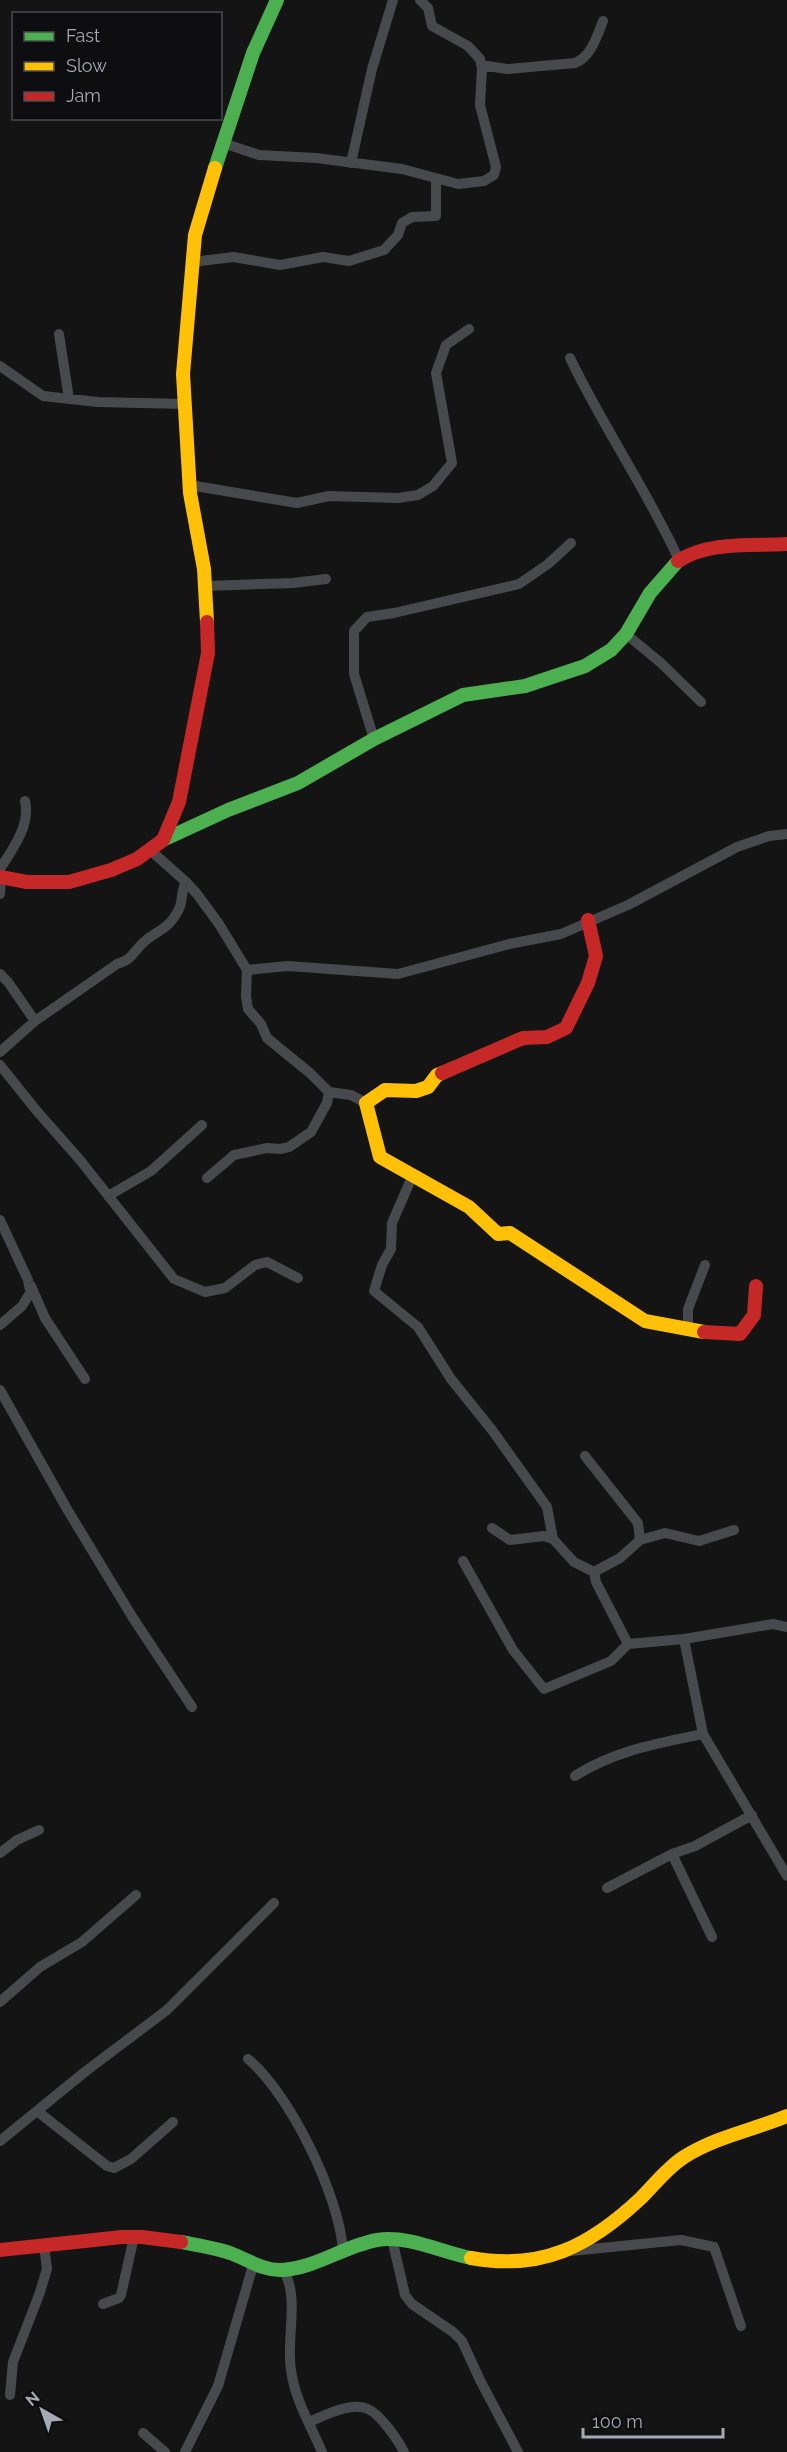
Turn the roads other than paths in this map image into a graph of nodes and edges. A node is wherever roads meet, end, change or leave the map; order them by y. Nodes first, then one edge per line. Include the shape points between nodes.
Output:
1 (277, 0) edge
2 (393, 0) edge
3 (420, 0) edge
4 (603, 21) dead end
5 (482, 65) junction
6 (223, 143) junction
7 (351, 163) junction
8 (436, 179) junction
9 (192, 262) junction
10 (469, 329) dead end
11 (59, 334) dead end
12 (570, 358) dead end
13 (0, 366) edge
14 (69, 399) junction
15 (185, 404) junction
16 (189, 485) junction
17 (571, 543) dead end
18 (787, 544) edge
19 (679, 560) junction
20 (326, 579) dead end
21 (206, 586) junction
22 (626, 634) junction
23 (701, 702) dead end
24 (374, 739) junction
25 (25, 801) dead end
26 (787, 834) edge
27 (163, 840) junction
28 (150, 850) junction
29 (0, 874) edge
30 (186, 882) junction
31 (0, 894) edge
32 (588, 920) junction
33 (247, 970) junction
34 (0, 974) edge
35 (35, 1021) junction
36 (0, 1052) edge
37 (0, 1065) edge
38 (328, 1092) junction
39 (366, 1103) junction
40 (202, 1125) dead end
41 (412, 1177) junction
42 (207, 1179) dead end
43 (108, 1196) junction
44 (0, 1221) edge
45 (705, 1265) dead end
46 (297, 1278) dead end
47 (28, 1280) junction
48 (756, 1286) dead end
49 (0, 1325) edge
50 (688, 1330) junction
51 (85, 1379) dead end
52 (0, 1390) edge
53 (585, 1456) dead end
54 (492, 1528) dead end
55 (734, 1530) dead end
56 (553, 1539) junction
57 (640, 1539) junction
58 (463, 1561) dead end
59 (594, 1572) junction
60 (787, 1627) edge
61 (684, 1639) junction
62 (628, 1644) junction
63 (192, 1707) dead end
64 (703, 1734) junction
65 (575, 1776) dead end
66 (752, 1815) junction
67 (39, 1830) dead end
68 (0, 1853) edge
69 (672, 1854) junction
70 (787, 1876) edge
71 (607, 1888) dead end
72 (135, 1895) dead end
73 (274, 1904) dead end
74 (712, 1937) dead end
75 (0, 2002) edge
76 (248, 2059) dead end
77 (37, 2110) junction
78 (787, 2116) edge
79 (173, 2122) dead end
80 (0, 2141) edge
81 (134, 2237) junction
82 (392, 2239) junction
83 (44, 2246) junction
84 (0, 2250) edge
85 (343, 2250) junction
86 (562, 2253) junction
87 (254, 2262) junction
88 (280, 2270) junction
89 (103, 2304) dead end
90 (741, 2326) dead end
91 (10, 2396) dead end
92 (309, 2422) junction
93 (143, 2433) dead end
94 (165, 2452) edge
95 (185, 2452) edge
96 (322, 2452) edge
97 (404, 2452) edge
98 (518, 2452) edge

1 - 6 street via 253,53
2 - 7 street via 372,69
3 - 5 street via 428,8 432,26 468,46
4 - 5 street via 582,61 507,69
5 - 8 street via 480,105 496,167 494,175 484,182 470,184
6 - 7 street via 259,155
6 - 9 street via 195,236
7 - 8 street via 402,169
8 - 9 street via 436,216 412,217 402,223 398,235 384,250 349,261 323,257 279,265 234,257
9 - 15 street via 183,374
10 - 16 street via 446,345 435,373 452,463 433,486 418,495 329,496 297,503
11 - 14 street
12 - 19 street
13 - 14 street via 43,396
14 - 15 street
15 - 16 street
16 - 21 street
17 - 24 street via 519,584 367,617 354,631 354,674
18 - 19 street via 717,547 695,551
19 - 22 street via 650,593
20 - 21 street
21 - 27 street via 208,653 179,802
22 - 23 street
22 - 24 street via 611,650 585,666 525,686 463,695
24 - 27 street via 298,783
25 - 29 street via 26,819
26 - 32 street via 737,847 628,905
27 - 28 street
28 - 29 street via 111,870 69,882 27,882
28 - 30 street
29 - 31 street
30 - 33 street via 219,924
30 - 35 street via 181,905 172,921 144,941 129,960 117,964
32 - 33 street via 561,934 398,974 288,966
32 - 39 street via 596,956 566,1028 547,1037 524,1038 501,1046 437,1075 428,1087 416,1091 385,1090
33 - 38 street via 248,1009 267,1038
34 - 35 street
35 - 36 street
37 - 43 street
38 - 39 street via 351,1095
38 - 42 street via 327,1103 311,1132 289,1147 234,1155
39 - 41 street via 380,1157
40 - 43 street via 151,1171
41 - 50 street via 468,1205 498,1233 510,1233 645,1321
41 - 56 street via 392,1222 391,1249 374,1291 418,1327 451,1379 547,1507
43 - 46 street via 174,1279 188,1286 205,1292 225,1288 255,1265 267,1262
44 - 47 street
45 - 50 street via 688,1310
47 - 49 street via 31,1295
47 - 51 street via 45,1318
48 - 50 street via 754,1315 740,1334
52 - 63 street via 91,1549
53 - 57 street via 638,1523
54 - 56 street via 510,1540 543,1536
55 - 57 street via 699,1541 665,1533
56 - 59 street via 574,1562
57 - 59 street via 620,1558
58 - 62 street via 513,1650 543,1689 611,1661
59 - 62 street
60 - 61 street via 773,1624
61 - 62 street
61 - 64 street
64 - 65 street via 596,1762
64 - 66 street
66 - 69 street
66 - 70 street
67 - 68 street
69 - 71 street
69 - 74 street
72 - 75 street via 82,1942 40,1967
73 - 77 street via 167,2010
76 - 85 street via 267,2078 312,2153 341,2230
77 - 79 street via 114,2168 132,2159
77 - 80 street
78 - 86 street via 703,2146 682,2159 606,2227
81 - 83 street
81 - 87 street via 228,2253
81 - 89 street via 121,2295
82 - 85 street
82 - 86 street via 481,2259 527,2262
82 - 98 street via 405,2295 462,2341
83 - 84 street
83 - 91 street via 47,2269 13,2362
85 - 88 street
86 - 90 street via 681,2240 714,2247
87 - 88 street
87 - 95 street via 218,2385
88 - 92 street via 291,2290 290,2368 297,2400
92 - 96 street
92 - 97 street via 344,2409 368,2409
93 - 94 street

